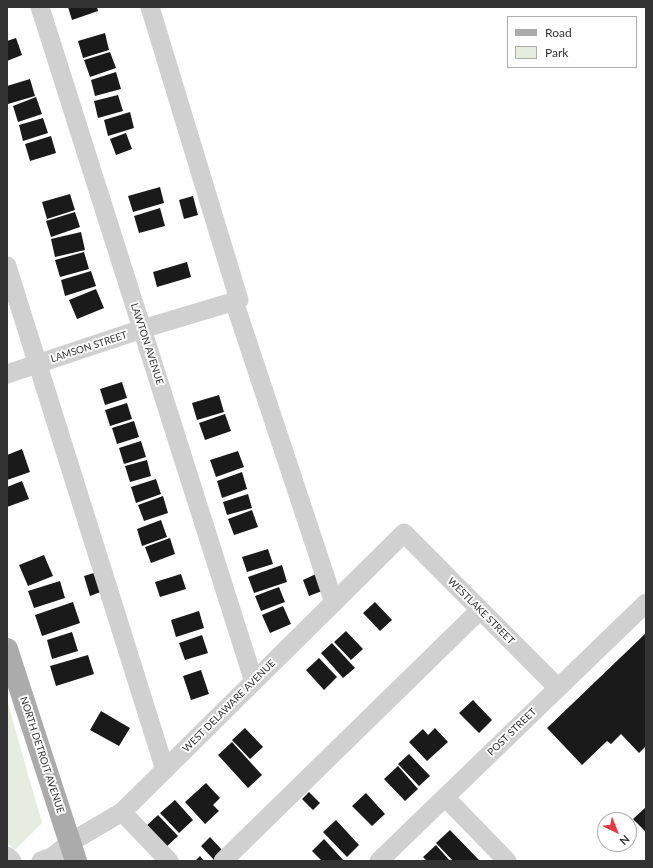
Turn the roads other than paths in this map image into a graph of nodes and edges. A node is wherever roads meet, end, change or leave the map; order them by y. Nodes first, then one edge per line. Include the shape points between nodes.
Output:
1 (40, 7) edge
2 (150, 7) edge
3 (7, 266) edge
4 (237, 301) junction
5 (142, 329) junction
6 (38, 364) junction
7 (7, 374) edge
8 (404, 533) joint
9 (334, 603) junction
10 (646, 603) edge
11 (480, 610) junction
12 (7, 649) edge
13 (254, 682) junction
14 (558, 688) junction
15 (165, 770) junction
16 (445, 797) junction
17 (122, 812) junction
18 (73, 851) edge
19 (7, 856) edge
20 (12, 861) edge
21 (41, 861) edge
22 (169, 861) edge
23 (223, 861) edge
24 (379, 861) edge
25 (507, 861) edge

1 - 5 street, LAWTON AVENUE
2 - 4 street
3 - 6 street
4 - 5 street, LAMSON STREET
4 - 9 street
5 - 6 street, LAMSON STREET
5 - 13 street, LAWTON AVENUE
6 - 7 street, LAMSON STREET
6 - 15 street
8 - 9 street, WEST DELAWARE AVENUE
8 - 11 street, WESTLAKE STREET
9 - 13 street, WEST DELAWARE AVENUE
10 - 14 street, POST STREET
11 - 14 street, WESTLAKE STREET
11 - 23 street
12 - 18 main road, NORTH DETROIT AVENUE
13 - 15 street, WEST DELAWARE AVENUE
14 - 16 street, POST STREET
15 - 17 street, WEST DELAWARE AVENUE
16 - 24 street, POST STREET
16 - 25 street
17 - 18 street, WEST DELAWARE AVENUE
17 - 22 street
18 - 21 street, WEST DELAWARE AVENUE
19 - 20 street

